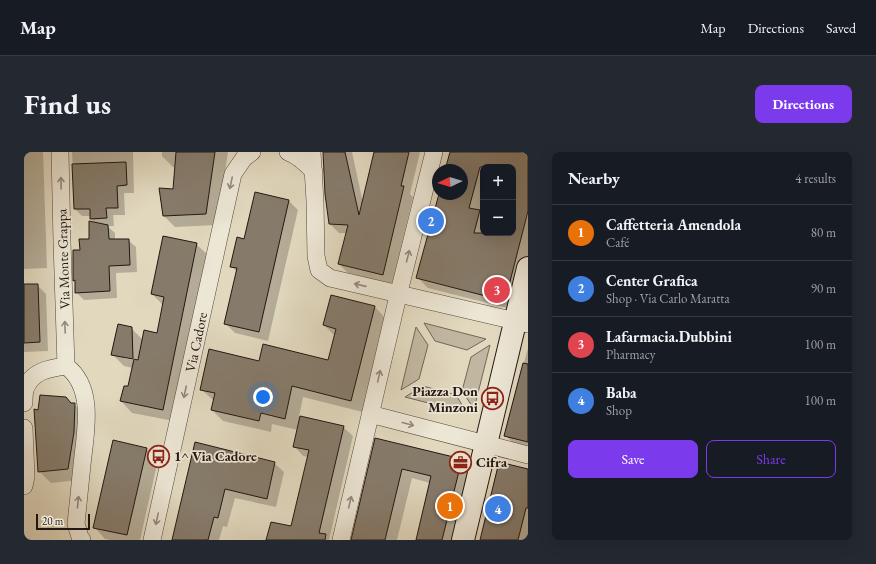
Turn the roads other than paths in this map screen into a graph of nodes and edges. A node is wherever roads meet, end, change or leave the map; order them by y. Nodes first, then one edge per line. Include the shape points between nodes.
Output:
1 (60, 152) edge
2 (252, 152) edge
3 (288, 152) edge
4 (312, 152) edge
5 (434, 152) edge
6 (314, 172) junction
7 (528, 268) edge
8 (398, 294) junction
9 (521, 323) edge
10 (66, 366) junction
11 (24, 403) edge
12 (370, 414) junction
13 (24, 428) edge
14 (486, 445) junction
15 (528, 455) edge
16 (24, 486) edge
17 (82, 540) edge
18 (152, 540) edge
19 (341, 540) edge
20 (463, 540) edge

10 -> 1 street, Via Monte Grappa
2 -> 18 street, Via Cadore via 244,158 233,174
3 - 6 street via 305,162
4 - 6 street
8 -> 5 street
8 -> 6 street via 330,278 319,270 316,256
7 - 9 street
8 - 9 street
12 -> 8 street
9 - 14 street
10 - 11 street via 38,373 25,390
17 -> 10 street via 76,524 86,407 80,382 74,372
12 -> 14 street
19 -> 12 street
13 - 16 street
14 - 15 street
14 - 20 street

